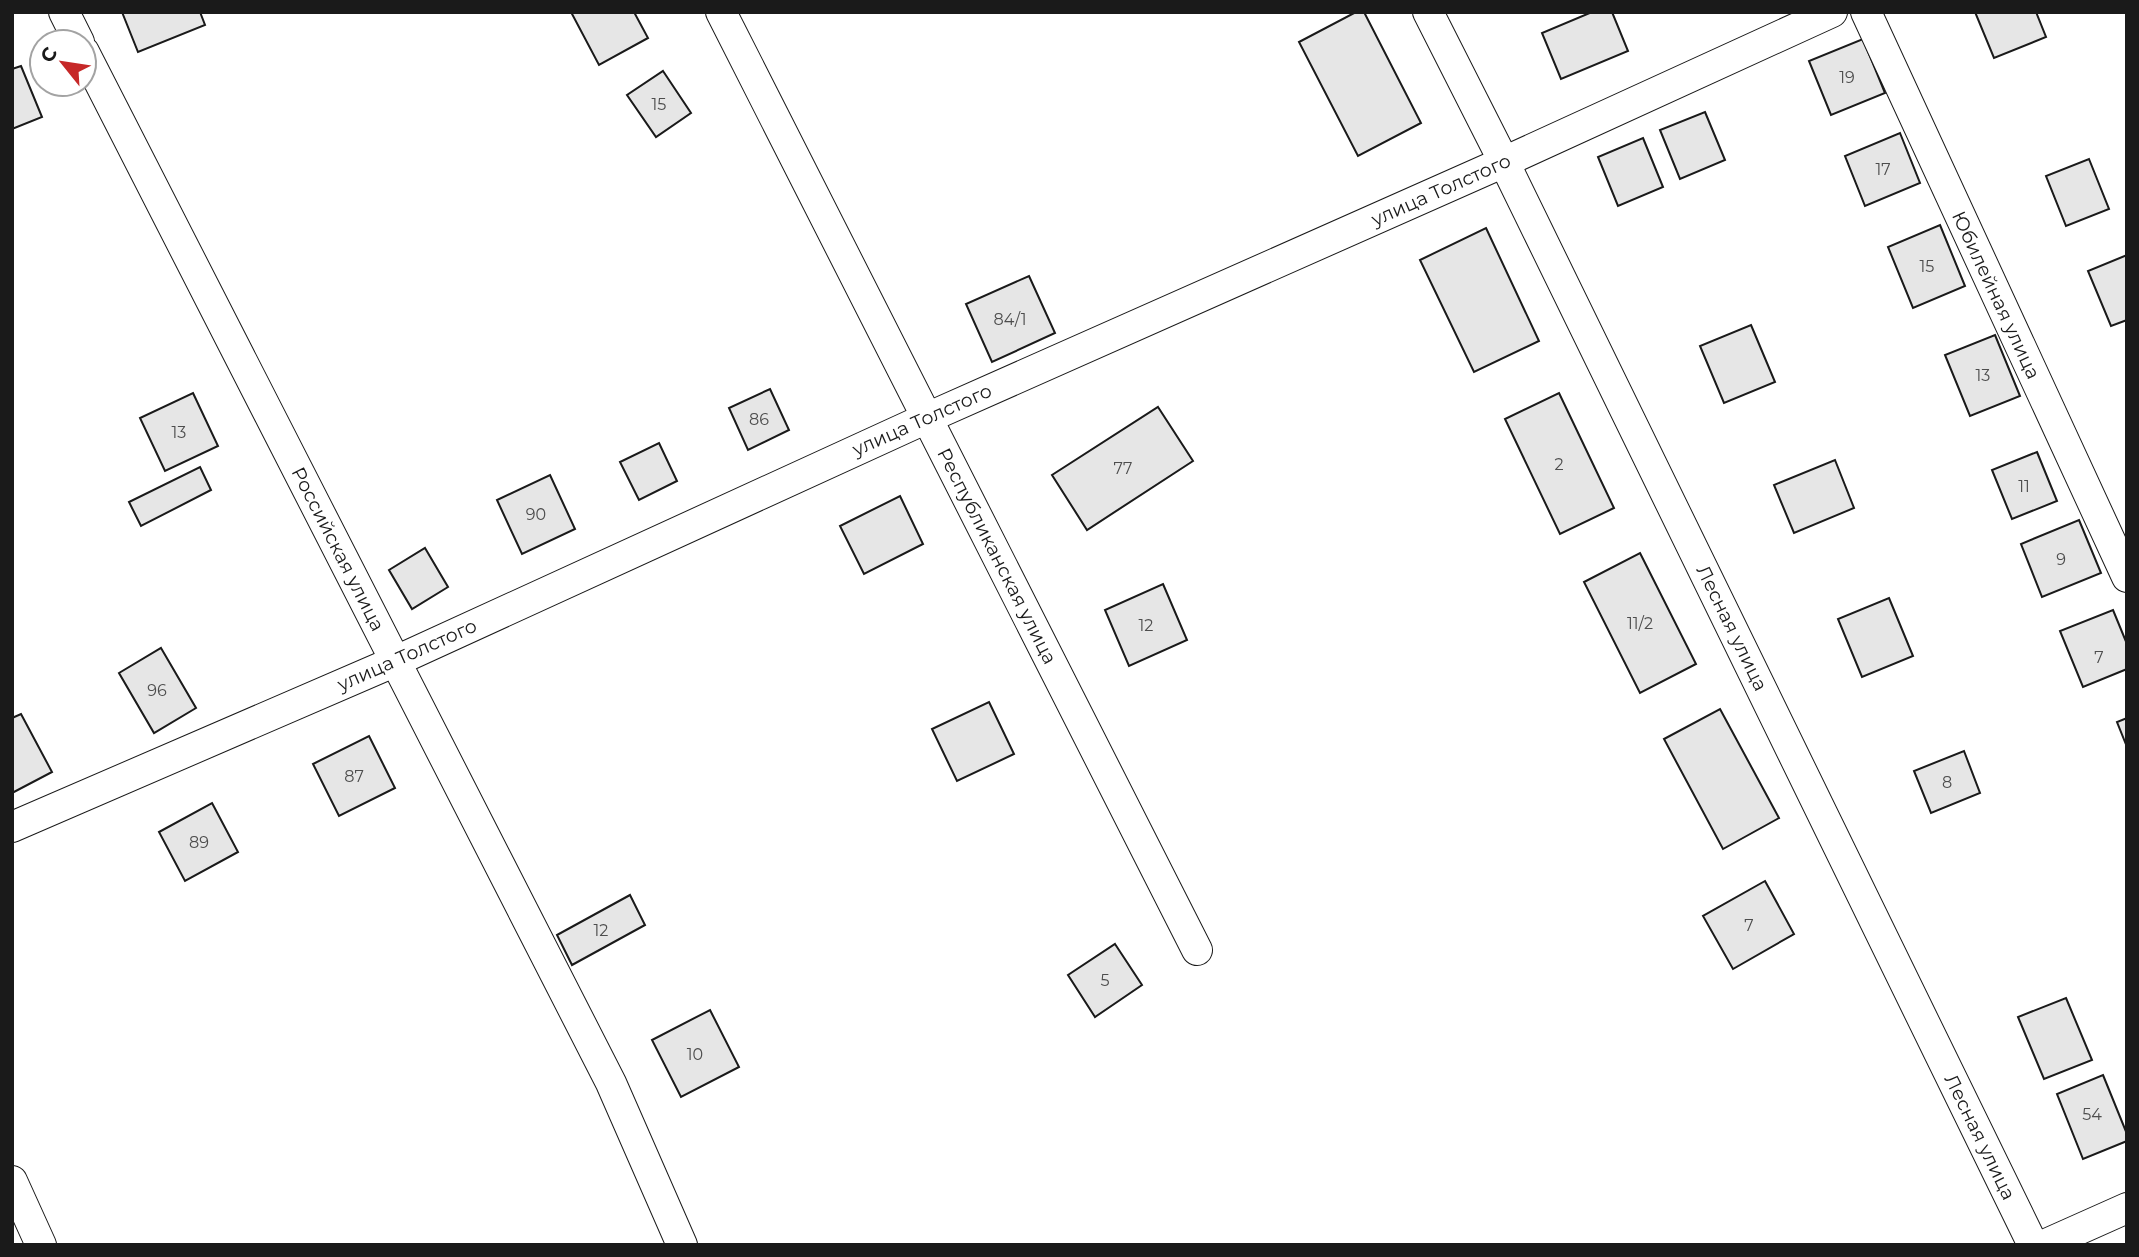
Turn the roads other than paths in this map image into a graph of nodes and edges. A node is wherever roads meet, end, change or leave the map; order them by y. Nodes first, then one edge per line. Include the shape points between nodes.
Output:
1 (64, 12) edge
2 (721, 12) edge
3 (1428, 12) edge
4 (1832, 12) edge
5 (1866, 12) edge
6 (72, 28) edge
7 (98, 79) edge
8 (1504, 162) junction
9 (927, 418) junction
10 (2127, 577) edge
11 (396, 661) junction
12 (12, 827) edge
13 (1197, 950) dead end
14 (12, 1181) edge
15 (2127, 1208) edge
16 (41, 1245) edge
17 (682, 1245) edge
18 (2033, 1245) edge
19 (2044, 1245) edge

1 - 6 street
2 - 9 street, Республиканская улица
3 - 8 street, Лесная улица
4 - 8 street, улица Толстого
5 - 10 street, Юбилейная улица
7 - 11 street, Российская улица
8 - 9 street, улица Толстого
8 - 18 street, Лесная улица
9 - 11 street, улица Толстого
9 - 13 street, Республиканская улица
11 - 12 street, улица Толстого
11 - 17 street, Российская улица via 611,1083
14 - 16 street
15 - 19 street

